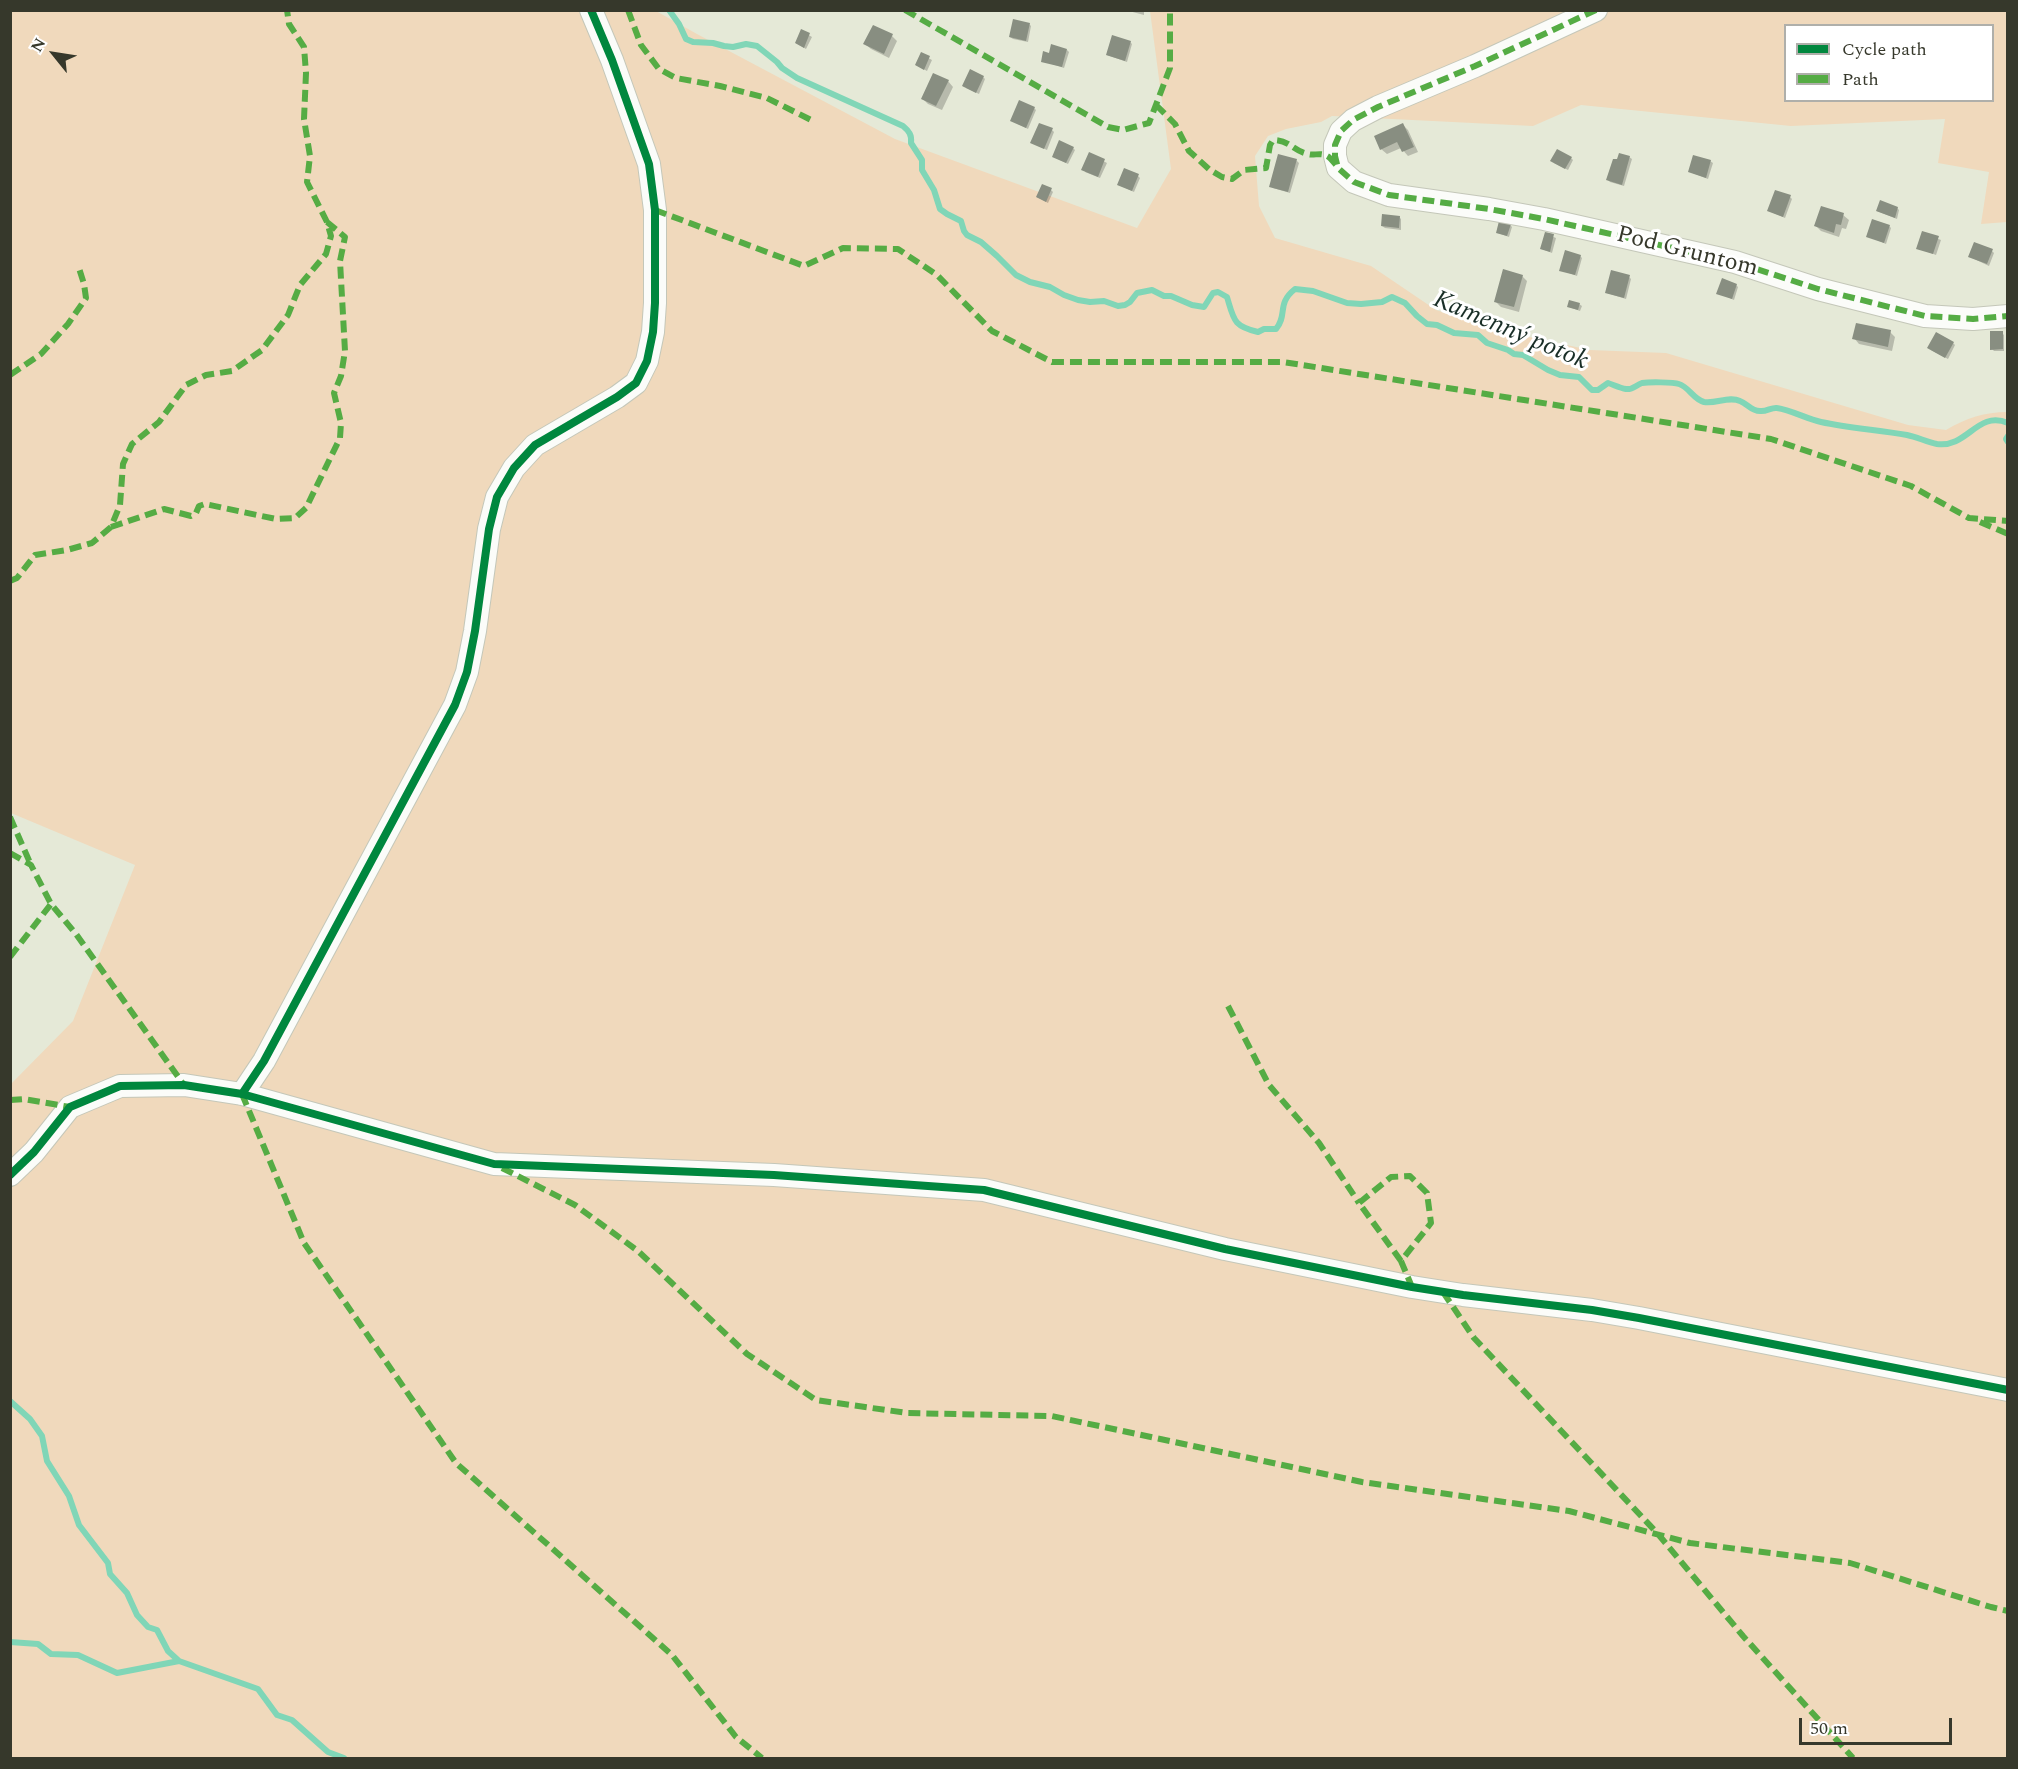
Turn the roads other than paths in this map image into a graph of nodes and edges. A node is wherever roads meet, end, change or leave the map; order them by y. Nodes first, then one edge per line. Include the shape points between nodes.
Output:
1 (591, 10) edge
2 (1596, 10) edge
3 (2007, 316) edge
4 (242, 1094) junction
5 (10, 1175) edge
6 (2007, 1390) edge

1 - 4 street via 649,164 654,210 655,303 647,361 636,383 627,390 535,445 514,468 497,497 475,631 455,705 270,1051
2 - 3 street, Pod Gruntom via 1353,120 1341,131 1335,145 1338,168 1366,187 1403,198 1544,219 1736,262 1818,289 1925,316
4 - 5 street via 184,1085 120,1086 70,1107
4 - 6 street via 494,1164 774,1175 984,1190 1225,1249 1412,1287 1627,1316

